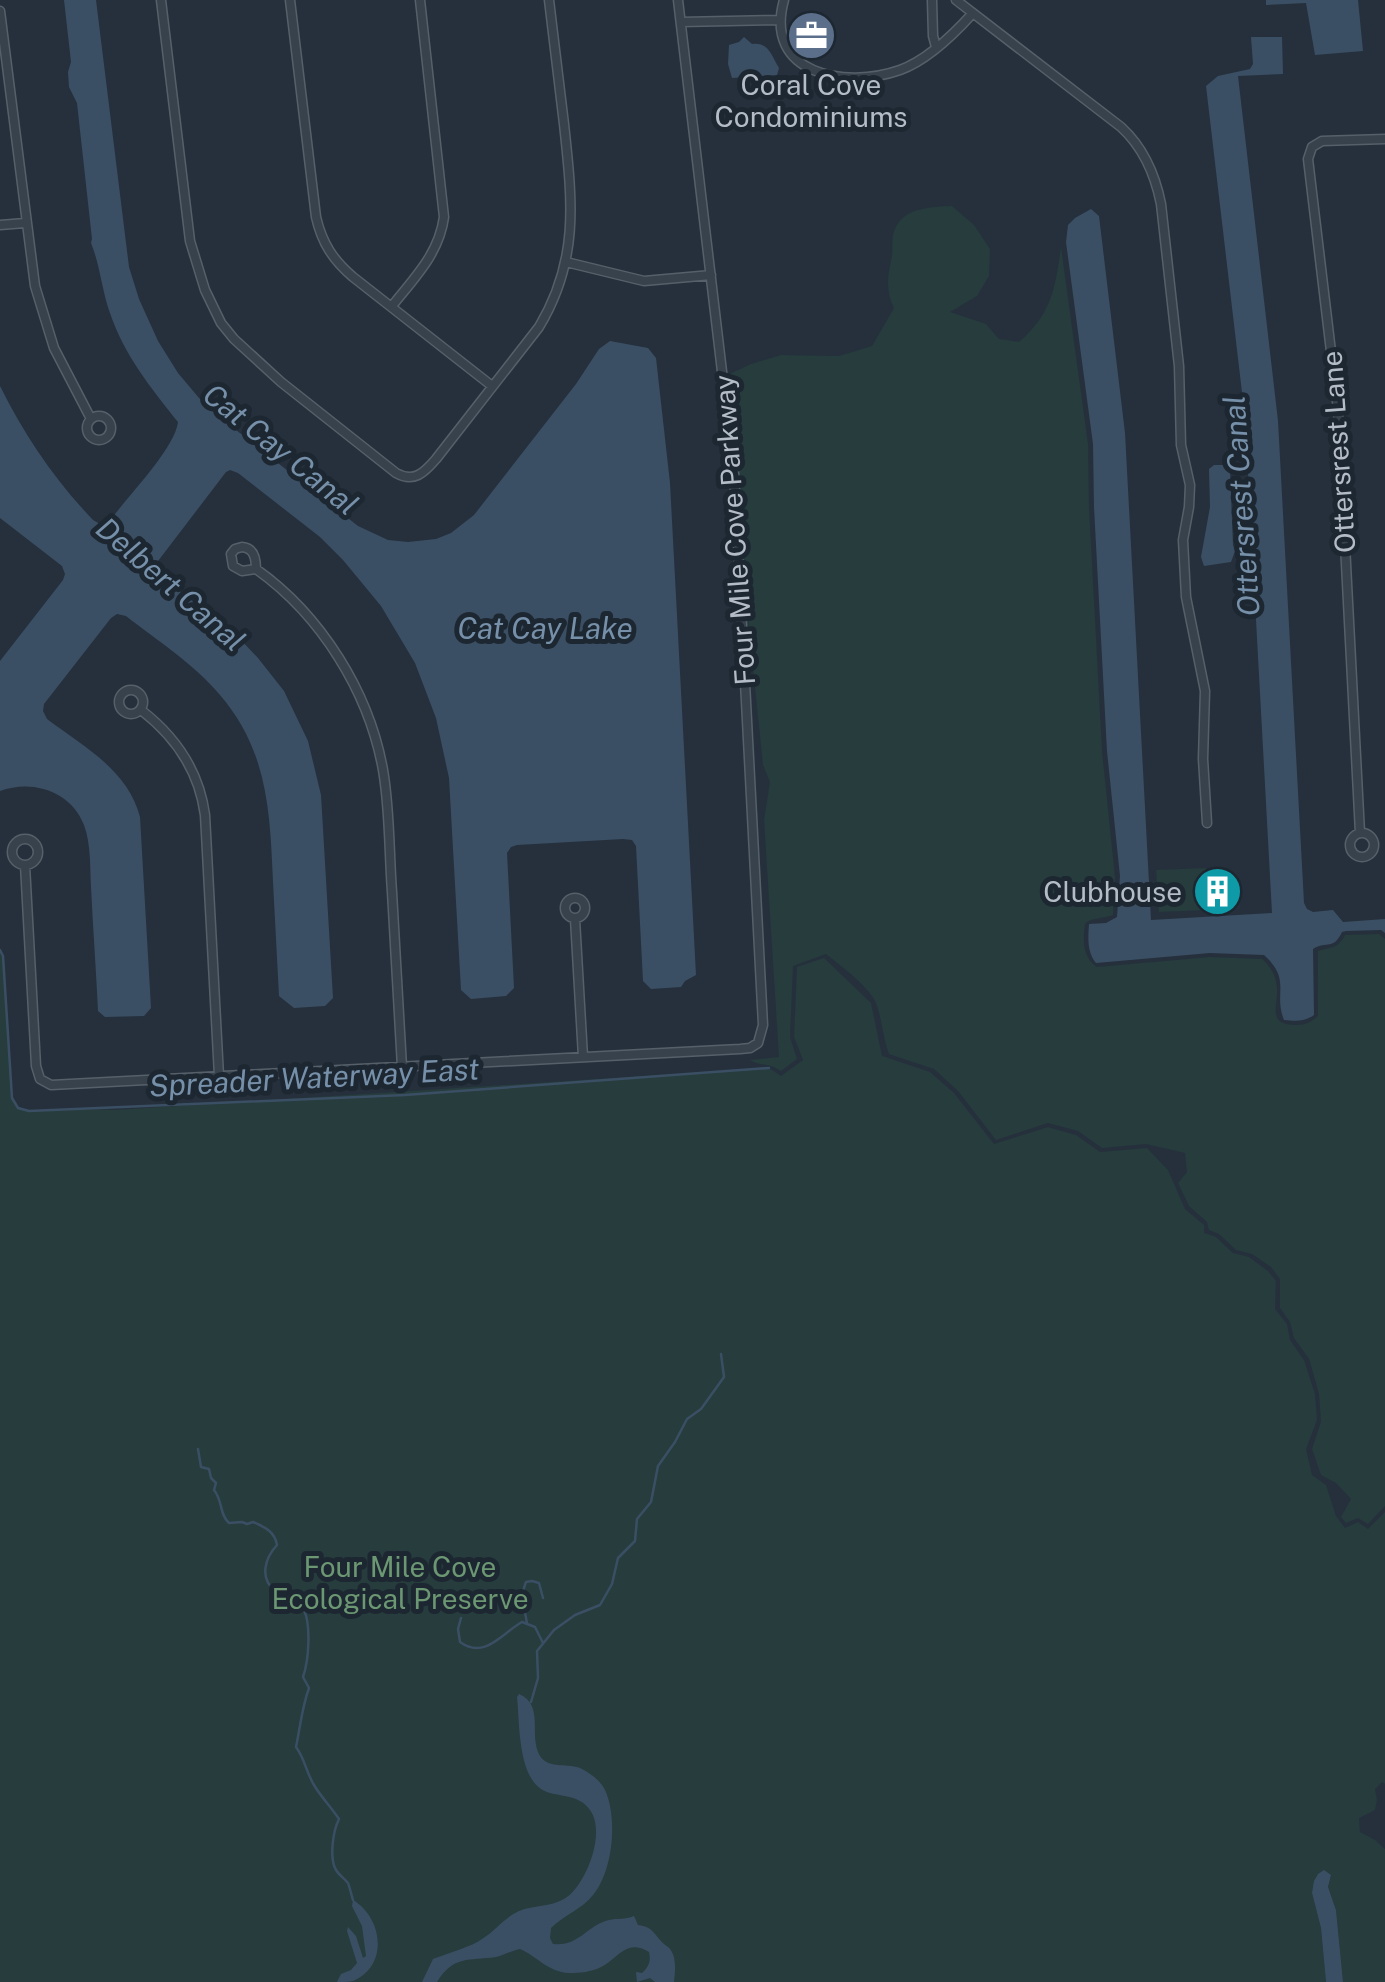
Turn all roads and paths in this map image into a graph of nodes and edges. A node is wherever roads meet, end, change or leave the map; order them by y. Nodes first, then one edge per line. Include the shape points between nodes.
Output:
1 (162, 0) edge
2 (290, 0) edge
3 (420, 0) edge
4 (549, 0) edge
5 (678, 0) edge
6 (784, 0) edge
7 (932, 0) edge
8 (956, 0) edge
9 (0, 12) edge
10 (973, 13) junction
11 (780, 20) junction
12 (681, 22) junction
13 (936, 46) junction
14 (5, 95) edge
15 (1385, 139) edge
16 (25, 223) junction
17 (0, 225) edge
18 (566, 262) junction
19 (711, 275) junction
20 (392, 306) junction
21 (492, 386) junction
22 (90, 419) dead end
23 (256, 569) dead end
24 (140, 710) dead end
25 (1207, 824) dead end
26 (1360, 834) dead end
27 (26, 865) dead end
28 (575, 919) dead end
29 (583, 1057) junction
30 (402, 1067) junction
31 (219, 1076) junction

1 - 21 street via 190,241 200,278 234,339 396,473 412,478 428,469
2 - 20 street via 320,234 337,262
3 - 20 street via 444,217 431,256
4 - 18 street via 571,188
5 - 12 street, Four Mile Cove Parkway
6 - 11 street
7 - 13 street
8 - 10 street
9 - 14 street
10 - 13 street
10 - 25 street via 1129,134 1157,185 1190,486 1182,540 1186,602 1206,691
11 - 12 street
11 - 13 street via 793,55 823,75 891,72
12 - 19 street, Four Mile Cove Parkway
14 - 16 street
15 - 26 street, Ottersrest Lane via 1322,141 1308,159 1338,410
16 - 17 street
16 - 22 street via 46,327
18 - 19 street via 644,280
18 - 21 street via 547,313
19 - 29 street, Four Mile Cove Parkway via 734,475 764,1026 760,1040 745,1049
20 - 21 street
23 - 30 street via 295,602 332,648 377,744 387,803
24 - 31 street via 181,750 202,796
27 - 31 street via 40,1079 58,1086
28 - 29 street
29 - 30 street
30 - 31 street

